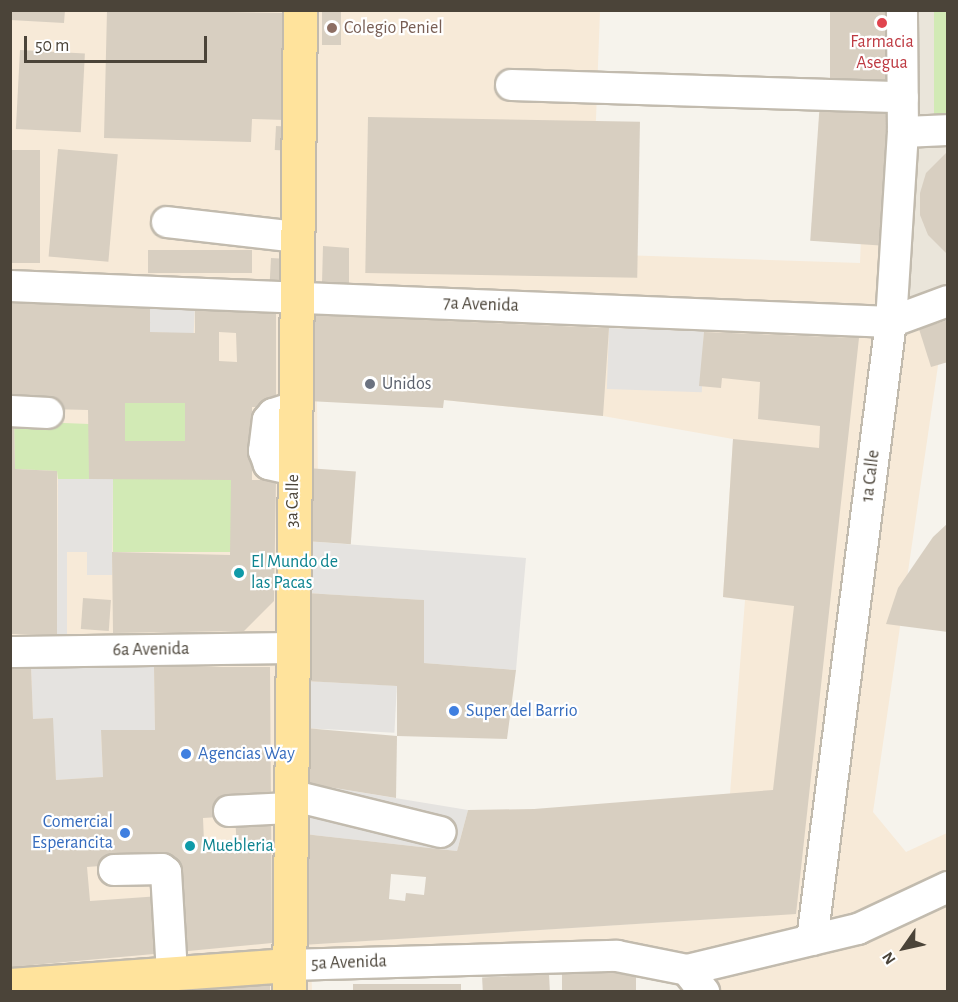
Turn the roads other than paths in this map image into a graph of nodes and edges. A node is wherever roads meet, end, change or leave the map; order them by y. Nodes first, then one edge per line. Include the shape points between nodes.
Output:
1 (300, 10) edge
2 (902, 10) edge
3 (511, 85) dead end
4 (903, 97) junction
5 (948, 130) edge
6 (903, 132) junction
7 (167, 222) dead end
8 (296, 237) junction
9 (10, 286) edge
10 (295, 297) junction
11 (948, 301) edge
12 (891, 322) junction
13 (10, 411) edge
14 (48, 413) dead end
15 (292, 648) junction
16 (10, 652) edge
17 (290, 801) junction
18 (229, 811) dead end
19 (441, 832) dead end
20 (114, 870) dead end
21 (948, 887) edge
22 (812, 939) junction
23 (172, 973) junction
24 (288, 978) edge
25 (696, 981) edge
26 (10, 985) edge

1 - 8 main road, 3a Calle
2 - 4 street, 1a Calle
3 - 4 street
4 - 6 street, 1a Calle
5 - 6 street
6 - 12 street, 1a Calle
7 - 8 street
8 - 10 main road, 3a Calle
9 - 10 street, 7a Avenida
10 - 12 street, 7a Avenida
10 - 15 main road, 3a Calle
11 - 12 street, 7a Avenida
12 - 22 street, 1a Calle
13 - 14 street
15 - 16 street, 6a Avenida
15 - 17 main road, 3a Calle
17 - 18 street
17 - 19 street
17 - 24 main road, 3a Calle
20 - 23 street via 166,872
21 - 22 street, 5a Avenida via 858,929
22 - 25 street, 5a Avenida
23 - 24 main road, 5a Avenida
23 - 26 main road, 5a Avenida
24 - 25 street, 5a Avenida via 617,956

